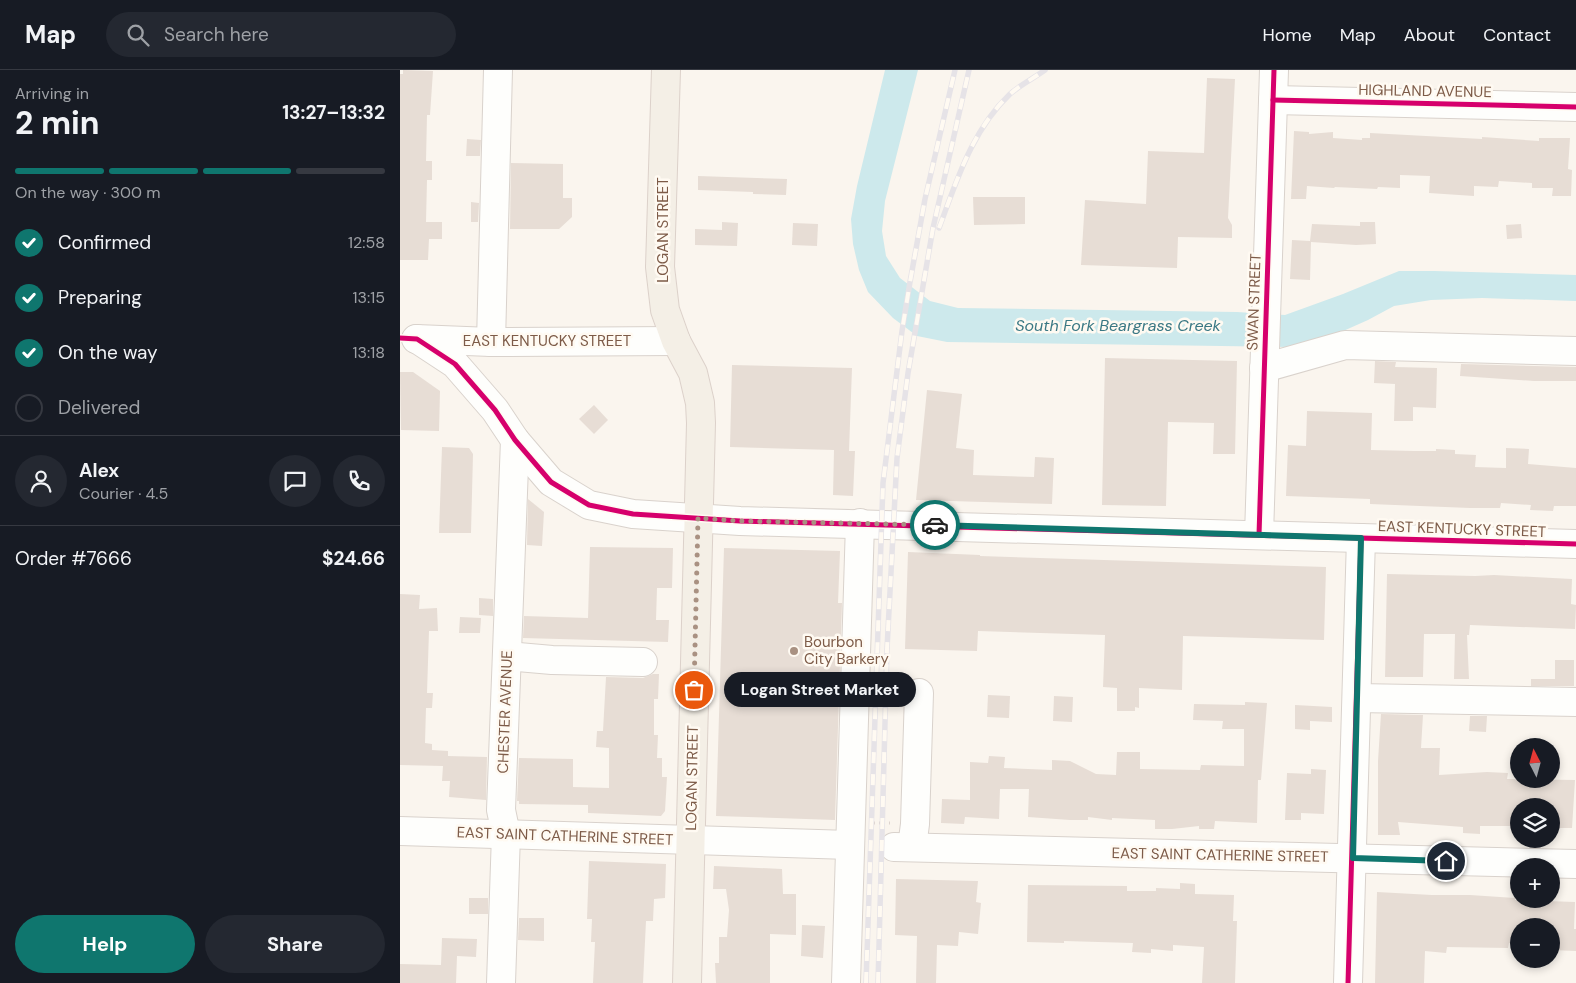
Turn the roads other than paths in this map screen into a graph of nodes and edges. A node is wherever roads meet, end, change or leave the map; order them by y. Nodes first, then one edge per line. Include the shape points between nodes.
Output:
1 (498, 70) edge
2 (666, 70) edge
3 (1274, 70) edge
4 (1273, 100) junction
5 (1576, 107) edge
6 (409, 338) edge
7 (676, 341) junction
8 (490, 342) junction
9 (1576, 351) edge
10 (1265, 360) junction
11 (515, 440) junction
12 (698, 518) junction
13 (860, 523) junction
14 (1259, 535) junction
15 (1361, 538) junction
16 (1576, 544) edge
17 (507, 656) junction
18 (643, 662) dead end
19 (919, 693) dead end
20 (1357, 698) junction
21 (1576, 702) edge
22 (400, 831) edge
23 (850, 833) junction
24 (506, 834) junction
25 (691, 840) junction
26 (1353, 858) junction
27 (1576, 864) edge
28 (501, 983) edge
29 (686, 983) edge
30 (846, 983) edge
31 (1348, 983) edge

1 - 8 street
2 - 7 main road, LOGAN STREET via 660,267 665,310
3 - 4 street, SWAN STREET
4 - 5 street, HIGHLAND AVENUE
4 - 10 street, SWAN STREET
6 - 8 street, EAST KENTUCKY STREET
6 - 11 street, EAST KENTUCKY STREET via 455,364 495,410
7 - 8 street, EAST KENTUCKY STREET
7 - 12 main road, LOGAN STREET via 693,373 700,403
9 - 10 street via 1345,345
10 - 14 street, SWAN STREET
11 - 12 street, EAST KENTUCKY STREET via 551,482 589,505 633,514
11 - 17 street, CHESTER AVENUE
12 - 13 street, EAST KENTUCKY STREET
12 - 25 main road, LOGAN STREET
13 - 14 street, EAST KENTUCKY STREET
13 - 23 street
14 - 15 street, EAST KENTUCKY STREET
15 - 16 street, EAST KENTUCKY STREET
15 - 20 street
17 - 18 street
17 - 24 street, CHESTER AVENUE via 501,810
19 - 26 street, EAST SAINT CATHERINE STREET via 907,839
20 - 21 street
20 - 26 street
22 - 24 street, EAST SAINT CATHERINE STREET
23 - 25 street, EAST SAINT CATHERINE STREET
23 - 30 street
24 - 25 street, EAST SAINT CATHERINE STREET
24 - 28 street, CHESTER AVENUE
25 - 29 main road, LOGAN STREET
26 - 27 street, EAST SAINT CATHERINE STREET
26 - 31 street

